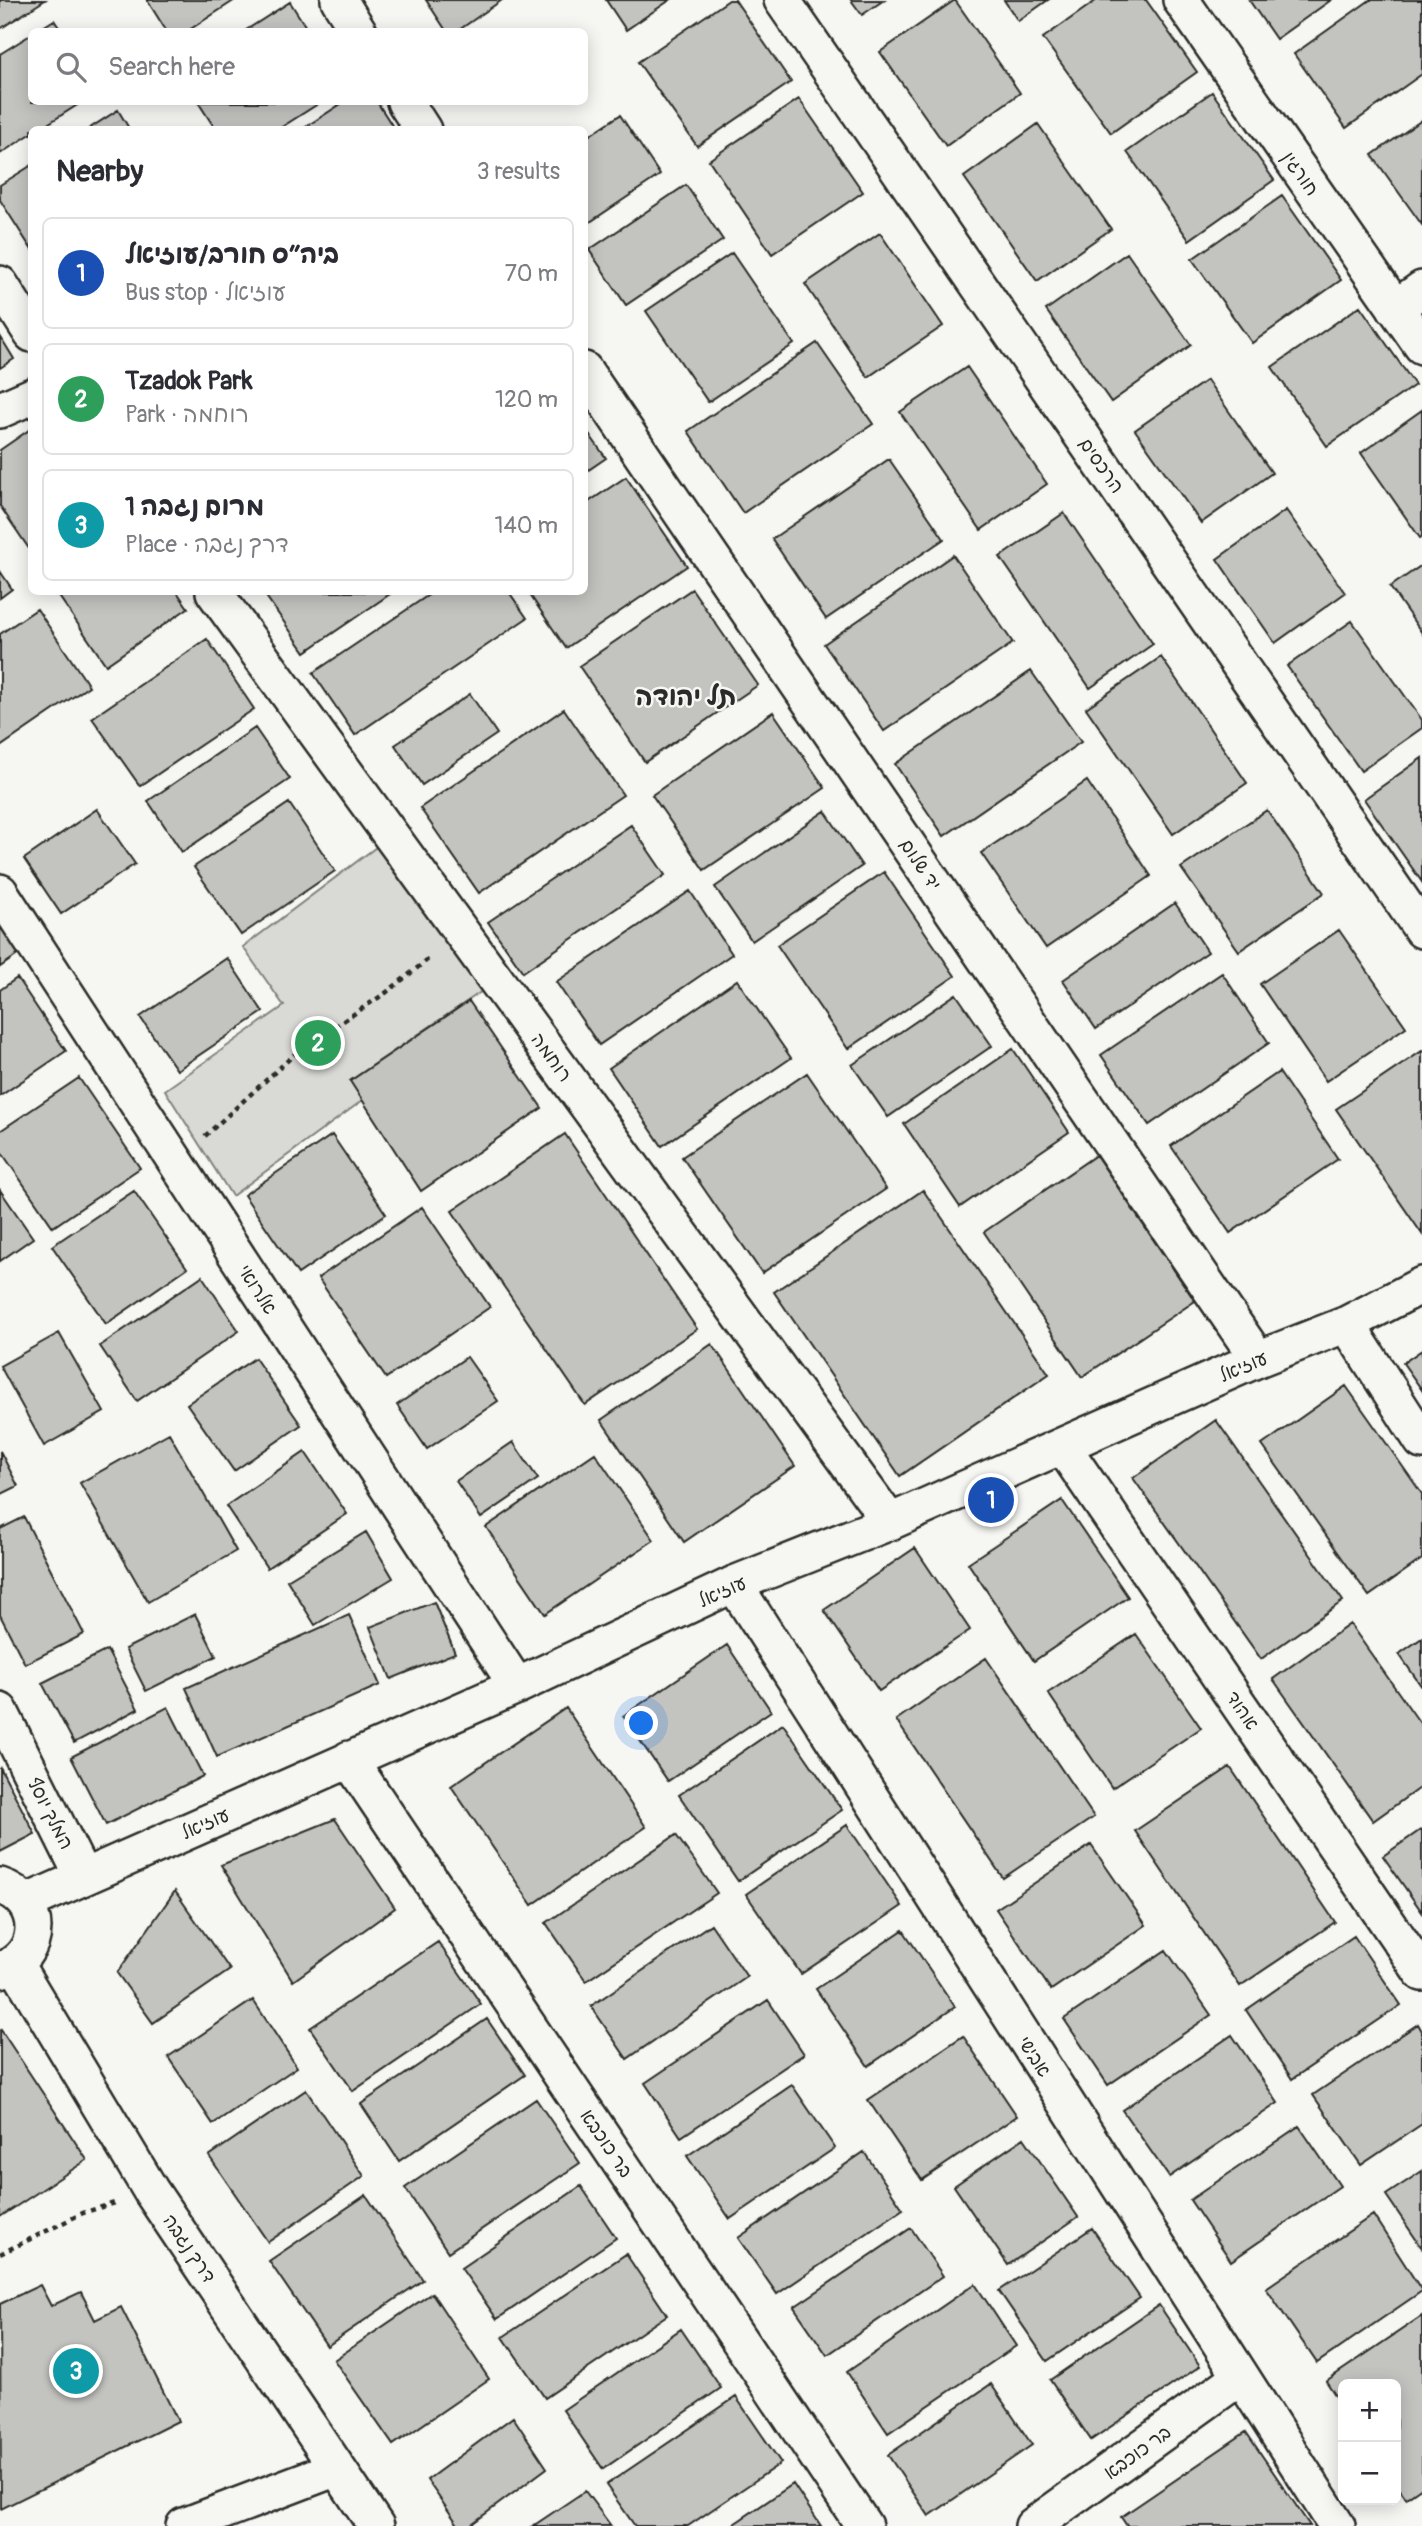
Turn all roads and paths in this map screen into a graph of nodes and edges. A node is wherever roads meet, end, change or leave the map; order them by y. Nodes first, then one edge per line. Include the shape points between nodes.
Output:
1 (339, 0) edge
2 (782, 0) edge
3 (1181, 0) edge
4 (356, 28) edge
5 (407, 105) edge
6 (420, 126) edge
7 (0, 284) edge
8 (1409, 299) edge
9 (28, 328) edge
10 (1422, 346) edge
11 (588, 376) edge
12 (28, 398) edge
13 (0, 410) edge
14 (216, 595) edge
15 (0, 892) edge
16 (1422, 930) edge
17 (462, 933) junction
18 (176, 1163) junction
19 (1422, 1285) edge
20 (1347, 1324) junction
21 (1258, 1359) junction
22 (1422, 1441) edge
23 (1063, 1447) junction
24 (890, 1522) junction
25 (734, 1584) junction
26 (517, 1686) junction
27 (0, 1711) edge
28 (349, 1759) junction
29 (83, 1877) junction
30 (13, 1895) edge
31 (8, 1967) edge
32 (1422, 1973) edge
33 (151, 2191) junction
34 (0, 2254) edge
35 (1240, 2377) junction
36 (337, 2468) junction
37 (184, 2526) edge
38 (376, 2526) edge
39 (864, 2526) edge
40 (1033, 2526) edge
41 (1337, 2526) edge

1 - 4 street
2 - 16 street, הרכסים
3 - 8 street, חורגין
5 - 6 street
7 - 9 street
8 - 10 street, חורגין
11 - 21 street, יד שלום
12 - 13 street
14 - 17 street, רוחמה
15 - 18 street, אלרואי
17 - 18 path via 387,992 298,1051
17 - 24 street, רוחמה
18 - 26 street, אלרואי
19 - 20 street, עוזיאל
20 - 21 street, עוזיאל
20 - 22 street
21 - 23 street, עוזיאל
23 - 24 street, עוזיאל
23 - 32 street, אהוד
24 - 25 street, עוזיאל
25 - 26 street, עוזיאל
25 - 35 street, אבישי
26 - 28 street, עוזיאל
27 - 29 street, המלך יוסף
28 - 29 street, עוזיאל
28 - 39 street, בר כוכבא
29 - 30 street, עוזיאל
30 - 31 street via 32,1915 34,1928 24,1954
31 - 33 street, דרך נגבה
33 - 34 path via 83,2213
33 - 36 street, דרך נגבה
35 - 40 street, בר כוכבא
35 - 41 street, אבישי
36 - 37 street
36 - 38 street, דרך נגבה

